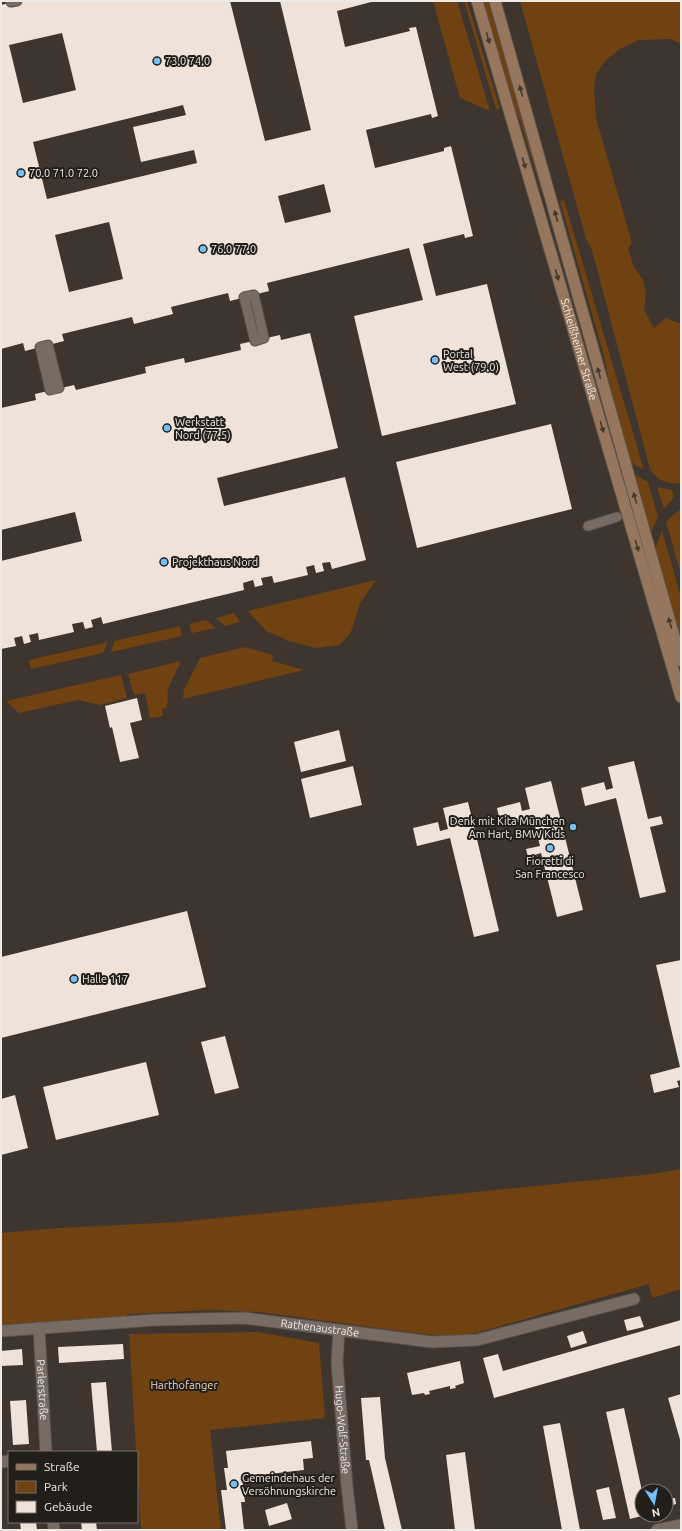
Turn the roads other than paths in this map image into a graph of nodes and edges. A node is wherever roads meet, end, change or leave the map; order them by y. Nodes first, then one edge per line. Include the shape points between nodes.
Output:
1 (11, 1) edge
2 (17, 1) edge
3 (477, 1) edge
4 (495, 1) edge
5 (617, 517) dead end
6 (588, 526) dead end
7 (681, 661) edge
8 (681, 697) edge
9 (634, 1299) dead end
10 (39, 1328) junction
11 (339, 1330) junction
12 (1, 1331) edge
13 (46, 1451) edge
14 (681, 1525) edge
15 (352, 1530) edge
16 (657, 1530) edge

1 - 2 street
3 -> 8 main road, Schleißheimer Straße
7 -> 4 main road, Schleißheimer Straße
5 - 6 street
9 - 11 street, Rathenaustraße via 465,1342 398,1339
10 - 11 street, Rathenaustraße via 156,1320 244,1318
10 - 12 street, Rathenaustraße
10 - 13 street, Parlerstraße
11 - 15 street, Hugo-Wolf-Straße via 337,1362
14 - 16 street

